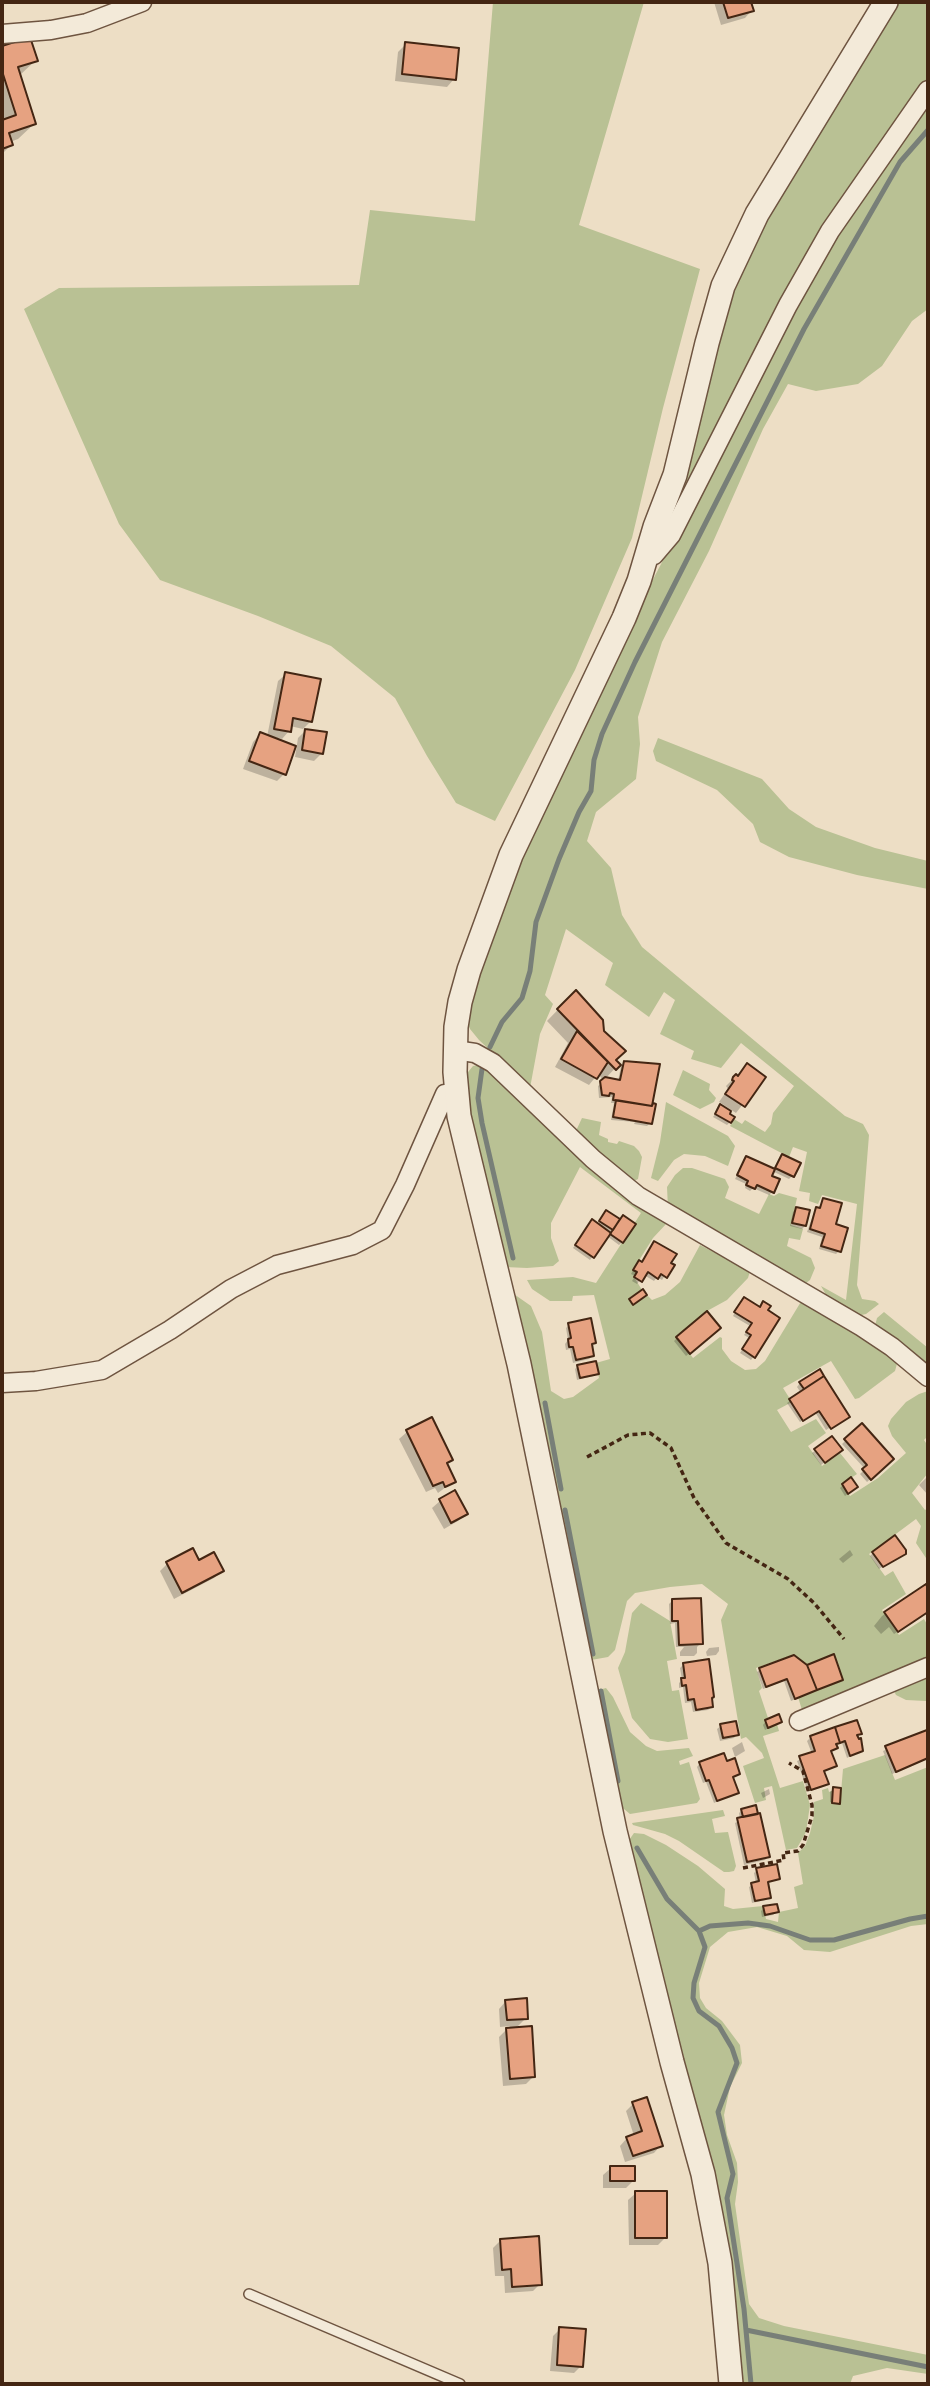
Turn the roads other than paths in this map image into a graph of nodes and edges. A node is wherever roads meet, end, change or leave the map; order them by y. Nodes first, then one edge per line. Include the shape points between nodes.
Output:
1 (142, 2) edge
2 (886, 2) edge
3 (2, 34) edge
4 (928, 90) edge
5 (647, 555) junction
6 (455, 1050) junction
7 (456, 1093) junction
8 (928, 1377) edge
9 (2, 1383) edge
10 (928, 1667) edge
11 (799, 1721) dead end
12 (249, 2294) dead end
13 (460, 2384) edge
14 (731, 2384) edge

1 - 3 street via 87,23
2 - 5 street via 736,255 707,343 675,475
4 - 5 street via 830,232 671,535 654,555
5 - 6 street via 624,618 504,874 460,1002
6 - 7 street
6 - 8 street via 493,1063 638,1196 862,1327
7 - 9 street via 445,1094 382,1230 353,1245 277,1265 102,1370
7 - 14 street via 538,1454 615,1831 703,2175 720,2263
10 - 11 street
12 - 13 lane

